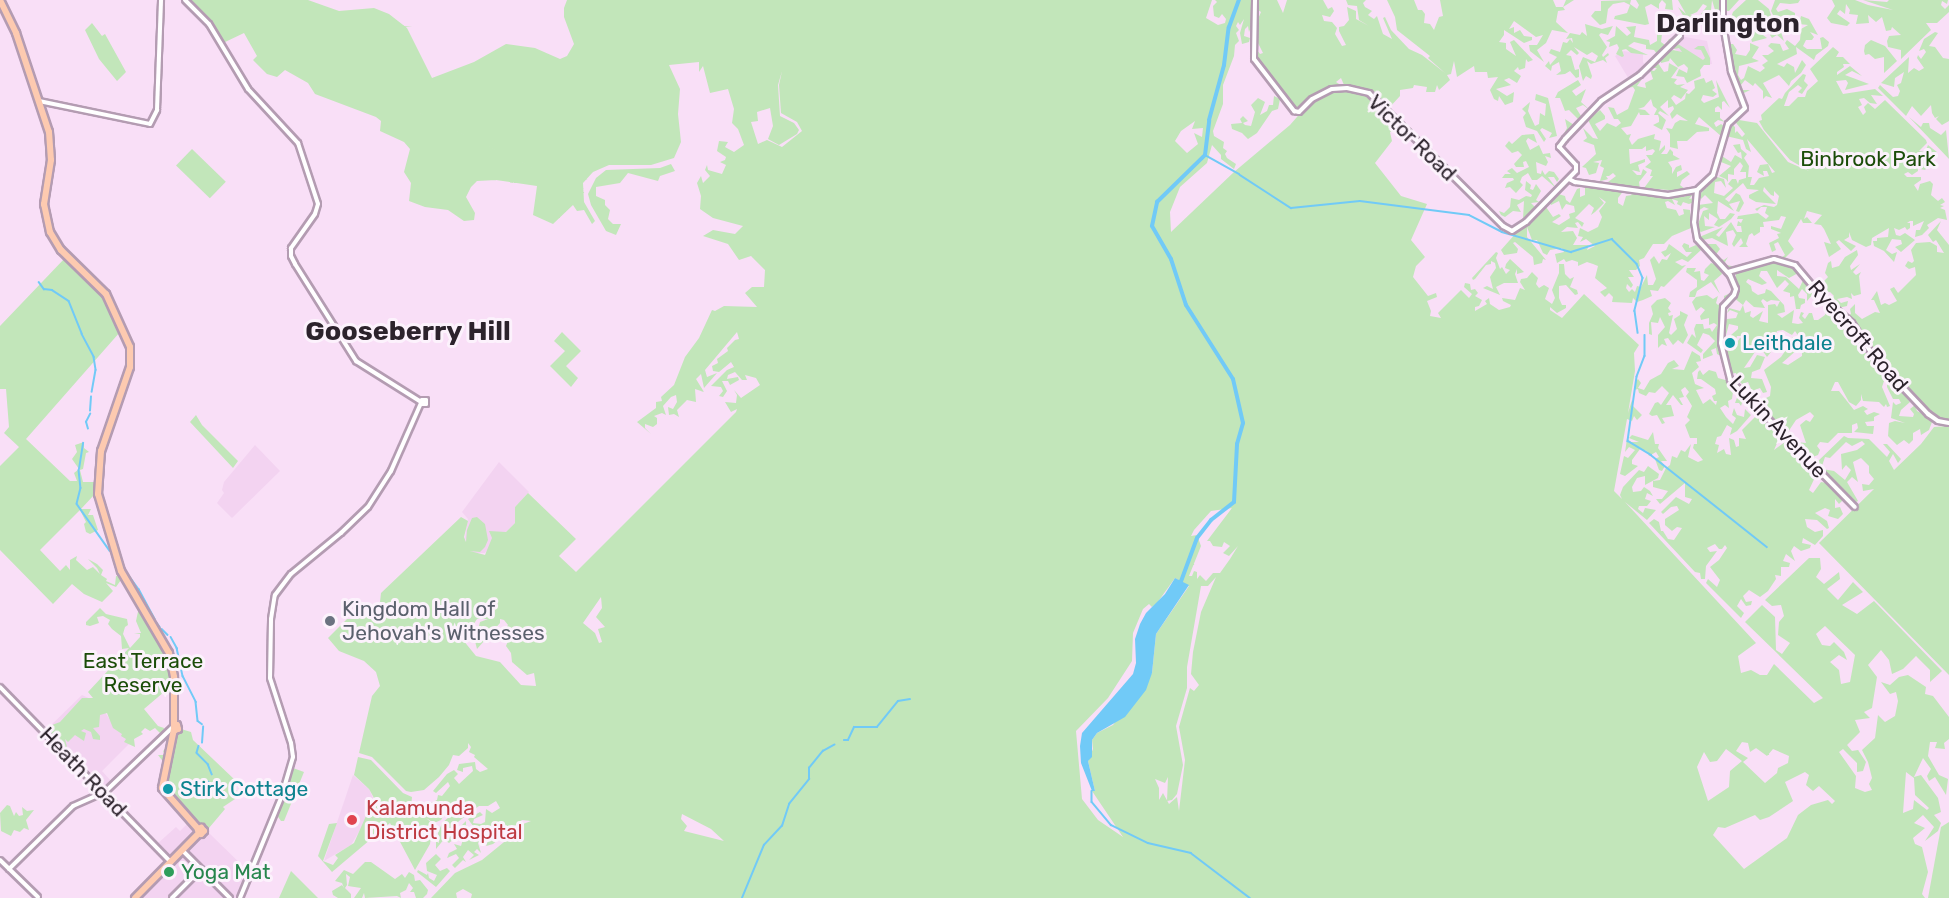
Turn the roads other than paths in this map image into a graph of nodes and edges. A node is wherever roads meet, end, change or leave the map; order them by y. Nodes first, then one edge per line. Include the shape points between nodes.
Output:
1 (0, 0) edge
2 (161, 0) edge
3 (185, 0) edge
4 (1255, 0) edge
5 (1723, 0) edge
6 (1680, 36) dead end
7 (40, 104) junction
8 (1570, 178) junction
9 (1697, 190) junction
10 (1728, 272) junction
11 (1949, 423) edge
12 (1855, 507) dead end
13 (0, 687) edge
14 (174, 728) junction
15 (103, 793) junction
16 (183, 851) junction
17 (0, 860) edge
18 (170, 862) junction
19 (9, 869) junction
20 (200, 869) junction
21 (40, 897) edge
22 (136, 898) edge
23 (172, 898) edge
24 (230, 898) edge
25 (240, 898) edge

1 - 7 main road via 14,27
2 - 7 street via 157,110 150,124 124,116
3 - 25 street via 210,24 248,89 298,143 318,204 291,248 295,264 356,361 421,401 391,471 368,507 291,574 276,595 270,625 270,675 291,743 292,762
4 - 8 street, Victor Road via 1254,58 1296,112 1332,89 1369,93 1503,226 1517,230
5 - 9 street via 1731,70 1745,108 1728,124 1715,171
6 - 8 street via 1640,75 1601,101 1559,147 1576,165
7 - 14 main road via 51,148 44,204 51,235 65,255 106,294 130,347 130,366 101,451 98,494 121,571 169,653 176,708
8 - 9 street via 1668,195
9 - 10 street via 1696,239
10 - 11 street, Ryecroft Road via 1774,259 1795,265 1819,294 1852,323 1874,357 1928,414
10 - 12 street, Lukin Avenue via 1736,289 1723,307 1721,343 1730,380
13 - 15 street, Heath Road
14 - 15 street
14 - 16 main road via 162,785 166,795 200,831
15 - 18 street, Heath Road
15 - 19 street via 73,806
16 - 18 main road
16 - 20 street
17 - 19 street
18 - 22 main road
19 - 21 street
20 - 23 street
20 - 24 street

